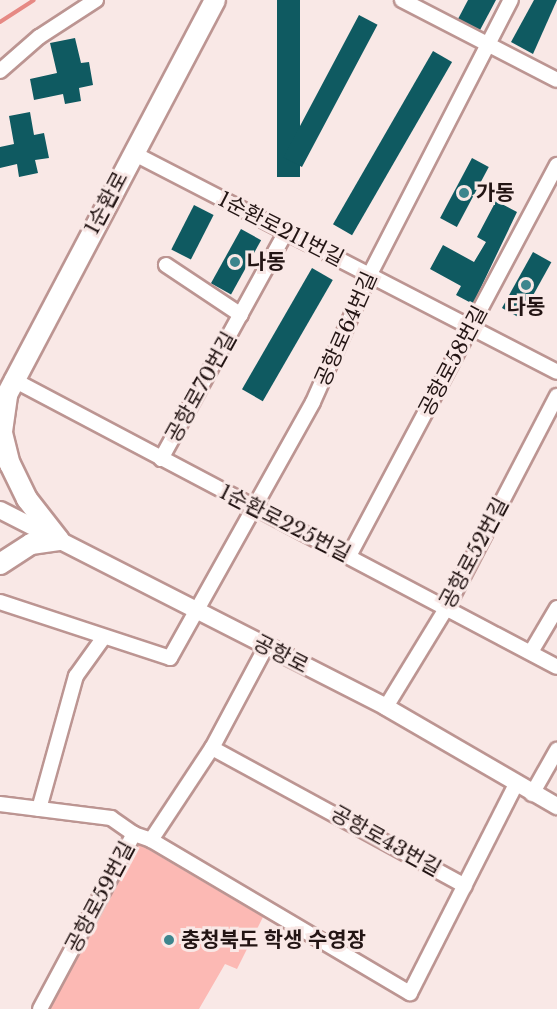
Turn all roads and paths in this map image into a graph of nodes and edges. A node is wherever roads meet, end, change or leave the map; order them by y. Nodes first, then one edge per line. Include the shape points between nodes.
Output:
1 (96, 0) edge
2 (215, 0) edge
3 (511, 0) edge
4 (406, 1) edge
5 (488, 44) junction
6 (0, 71) edge
7 (557, 80) edge
8 (133, 153) junction
9 (557, 165) edge
10 (286, 232) junction
11 (166, 265) dead end
12 (370, 274) junction
13 (241, 315) junction
14 (471, 327) junction
15 (557, 372) edge
16 (7, 385) edge
17 (557, 396) edge
18 (0, 408) edge
19 (161, 459) junction
20 (256, 508) junction
21 (0, 510) edge
22 (59, 540) junction
23 (349, 556) junction
24 (0, 564) edge
25 (0, 602) edge
26 (447, 607) junction
27 (557, 608) edge
28 (194, 609) junction
29 (104, 637) junction
30 (266, 647) junction
31 (531, 652) junction
32 (557, 667) edge
33 (386, 708) junction
34 (212, 748) junction
35 (557, 750) edge
36 (516, 784) junction
37 (532, 794) junction
38 (0, 804) edge
39 (557, 806) edge
40 (39, 809) junction
41 (134, 834) junction
42 (151, 840) junction
43 (465, 886) junction
44 (40, 1009) edge

1 - 6 street via 39,37
2 - 8 main road, 1순환로
3 - 5 street, 공항로64번길
4 - 5 street
5 - 7 street
5 - 12 street, 공항로64번길
8 - 10 street, 1순환로211번길
8 - 16 main road, 1순환로
9 - 14 street, 공항로58번길
10 - 12 street, 1순환로211번길
10 - 13 street, 공항로70번길
11 - 13 street, 공항로70번길
12 - 14 street, 1순환로211번길
12 - 20 street, 공항로64번길 via 313,402
13 - 19 street, 공항로70번길
14 - 15 street, 1순환로211번길
14 - 23 street, 공항로58번길
16 - 18 main road, 1순환로
16 - 19 street, 1순환로225번길
16 - 22 main road via 2,417 10,464 27,499
17 - 26 street, 공항로52번길
19 - 20 street, 1순환로225번길
20 - 23 street, 1순환로225번길
20 - 28 street, 공항로64번길
21 - 22 street, 공항로
22 - 24 main road via 22,547
22 - 28 street, 공항로
23 - 26 street, 1순환로225번길
25 - 29 street
26 - 31 street, 1순환로225번길
26 - 33 street, 공항로52번길
27 - 31 street
28 - 29 street via 170,658
28 - 30 street, 공항로
29 - 40 street via 76,676
30 - 33 street, 공항로
30 - 34 street, 공항로59번길
31 - 32 street, 1순환로225번길
33 - 36 street, 공항로
34 - 42 street, 공항로59번길
34 - 43 street, 공항로43번길
35 - 37 street
36 - 37 street, 공항로
36 - 43 street, 공항로43번길
37 - 39 street, 공항로
38 - 40 street
40 - 41 street via 111,818
41 - 42 street, 공항로59번길
41 - 44 street, 공항로59번길
42 - 43 street, 공항로43번길 via 410,993

